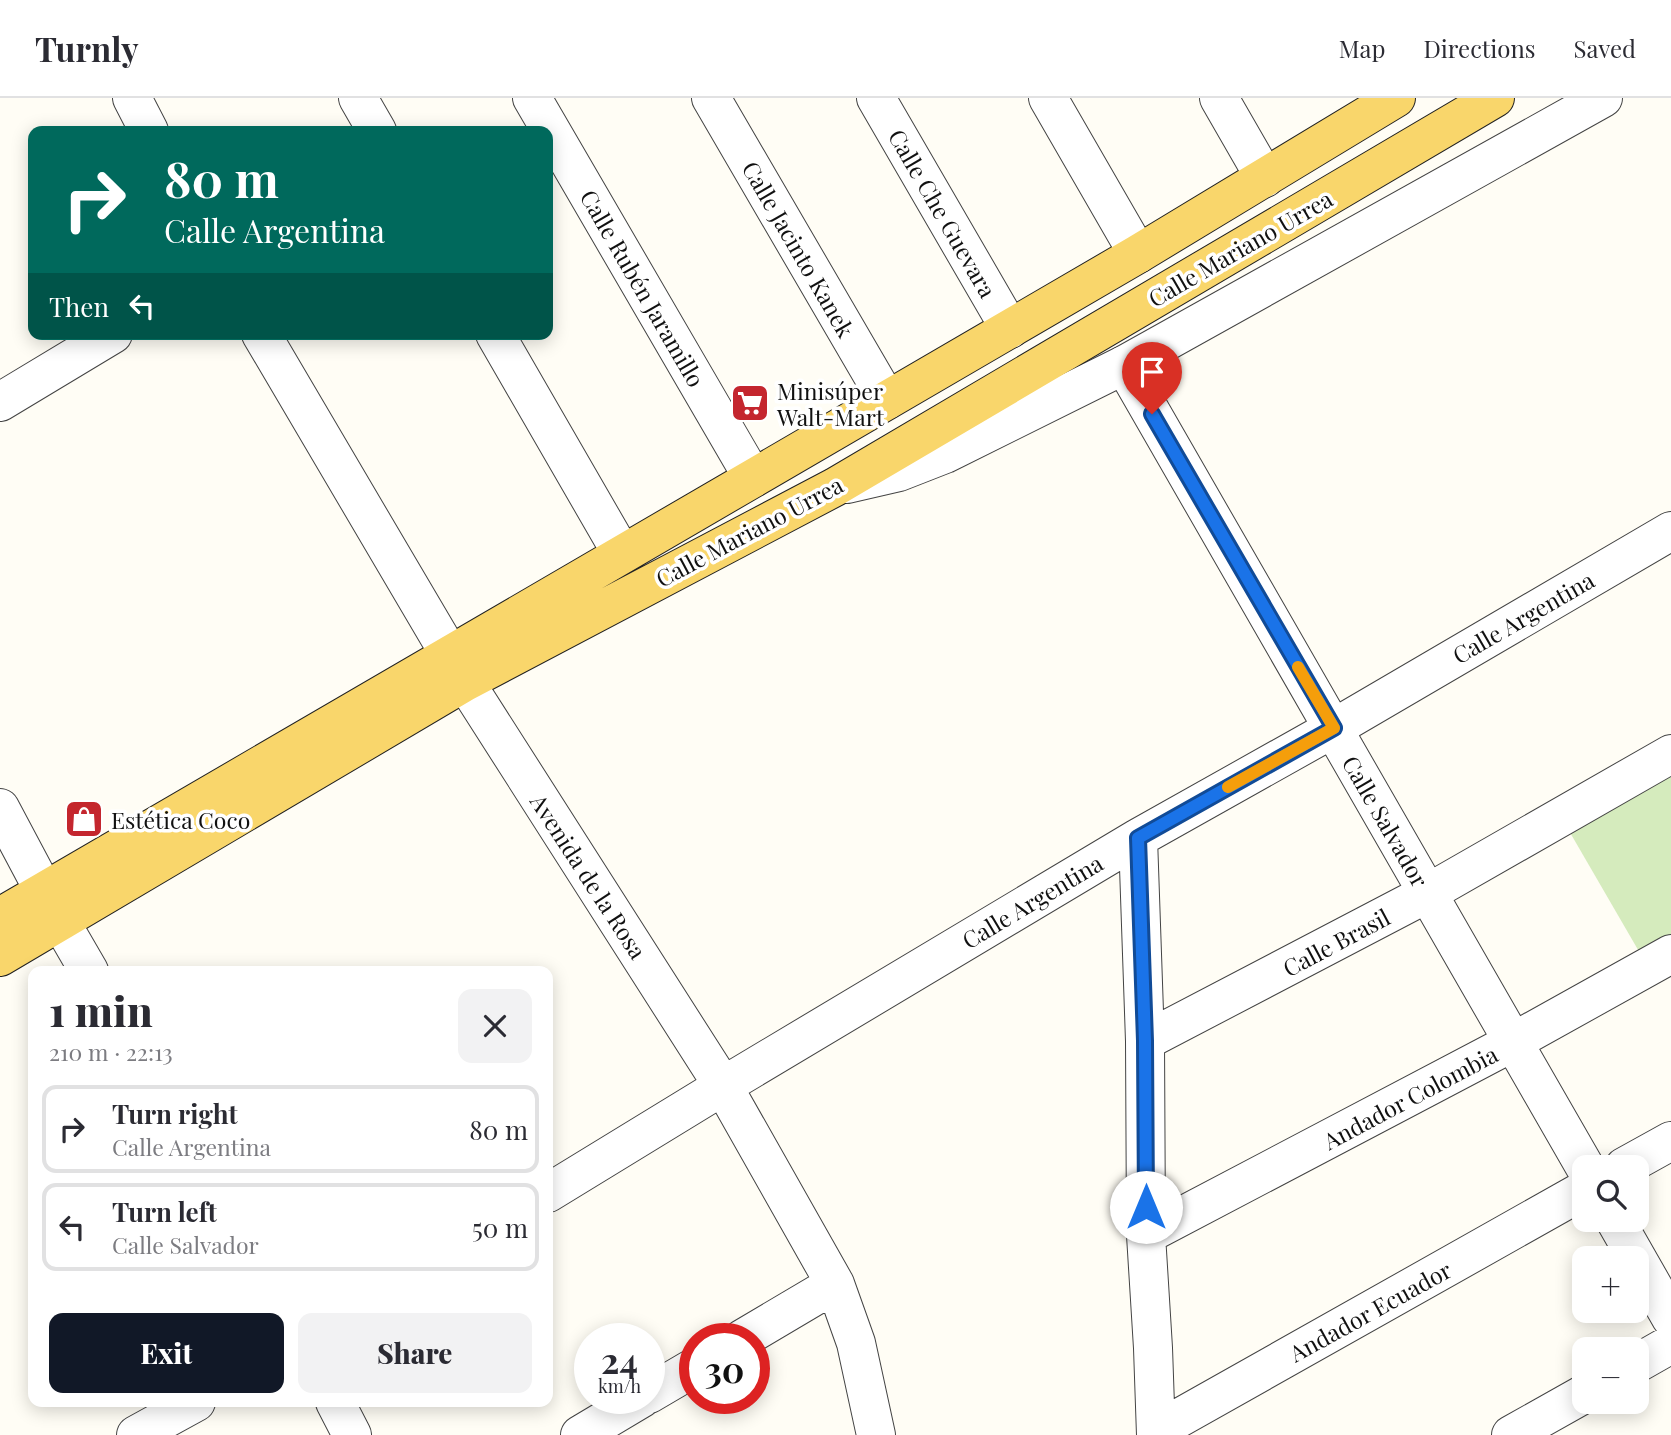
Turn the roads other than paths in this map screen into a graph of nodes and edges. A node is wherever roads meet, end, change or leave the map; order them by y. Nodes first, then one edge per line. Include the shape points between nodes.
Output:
1 (132, 98) edge
2 (358, 98) edge
3 (532, 98) edge
4 (711, 98) edge
5 (876, 98) edge
6 (1048, 98) edge
7 (1219, 98) edge
8 (1394, 98) edge
9 (1495, 98) edge
10 (1603, 98) edge
11 (146, 126) edge
12 (374, 126) edge
13 (548, 126) edge
14 (553, 134) edge
15 (1265, 178) junction
16 (1138, 254) junction
17 (1010, 329) junction
18 (103, 340) edge
19 (265, 340) edge
20 (498, 340) edge
21 (1124, 366) junction
22 (887, 400) junction
23 (0, 402) edge
24 (753, 478) junction
25 (835, 486) junction
26 (1671, 531) edge
27 (622, 554) junction
28 (457, 669) junction
29 (1334, 728) junction
30 (1671, 754) edge
31 (0, 808) edge
32 (1138, 838) junction
33 (1428, 893) junction
34 (52, 906) junction
35 (0, 917) edge
36 (1671, 954) edge
37 (0, 957) edge
38 (86, 966) edge
39 (1145, 1041) junction
40 (1513, 1042) junction
41 (723, 1086) junction
42 (1671, 1141) edge
43 (1578, 1155) edge
44 (1646, 1155) edge
45 (553, 1190) edge
46 (1572, 1197) edge
47 (1622, 1232) edge
48 (1146, 1235) junction
49 (835, 1284) junction
50 (1671, 1318) edge
51 (770, 1323) edge
52 (1671, 1344) edge
53 (1649, 1357) edge
54 (1572, 1401) edge
55 (187, 1407) edge
56 (338, 1407) edge
57 (615, 1414) edge
58 (1156, 1433) edge
59 (136, 1435) edge
60 (352, 1435) edge
61 (580, 1435) edge
62 (876, 1435) edge
63 (1511, 1435) edge

1 - 11 street
2 - 12 street
3 - 13 street, Calle Rubén Jaramillo
4 - 22 street, Calle Jacinto Kanek
5 - 17 street, Calle Che Guevara
6 - 16 street
7 - 15 street
8 - 15 main road, Calle Mariano Urrea
9 - 25 main road, Calle Mariano Urrea
10 - 21 street
14 - 24 street, Calle Rubén Jaramillo
15 - 16 main road, Calle Mariano Urrea
16 - 17 main road, Calle Mariano Urrea
17 - 22 main road, Calle Mariano Urrea
18 - 23 street
19 - 28 street, Avenida de la Rosa
20 - 27 street
21 - 25 street via 945,454
21 - 29 street, Calle Salvador
22 - 24 main road, Calle Mariano Urrea
24 - 27 main road, Calle Mariano Urrea
25 - 28 main road, Calle Mariano Urrea
26 - 29 street, Calle Argentina
27 - 28 main road, Calle Mariano Urrea
28 - 34 main road, Calle Mariano Urrea
28 - 41 street, Avenida de la Rosa
29 - 32 street, Calle Argentina
29 - 33 street, Calle Salvador
30 - 33 street, Calle Brasil
31 - 34 street
32 - 39 street
32 - 41 street, Calle Argentina
33 - 39 street, Calle Brasil
33 - 40 street, Calle Salvador
34 - 35 main road, Calle Mariano Urrea
34 - 37 main road, Calle Mariano Urrea
34 - 38 street
36 - 40 street, Andador Colombia
39 - 48 street
40 - 43 street, Calle Salvador
40 - 48 street, Andador Colombia
41 - 45 street, Calle Argentina
41 - 49 street, Avenida de la Rosa
42 - 44 street
46 - 58 street, Andador Ecuador
47 - 50 street
48 - 58 street
49 - 51 street
49 - 62 street, Avenida de la Rosa via 856,1343
52 - 53 street
54 - 63 street
55 - 59 street
56 - 60 street
57 - 61 street

